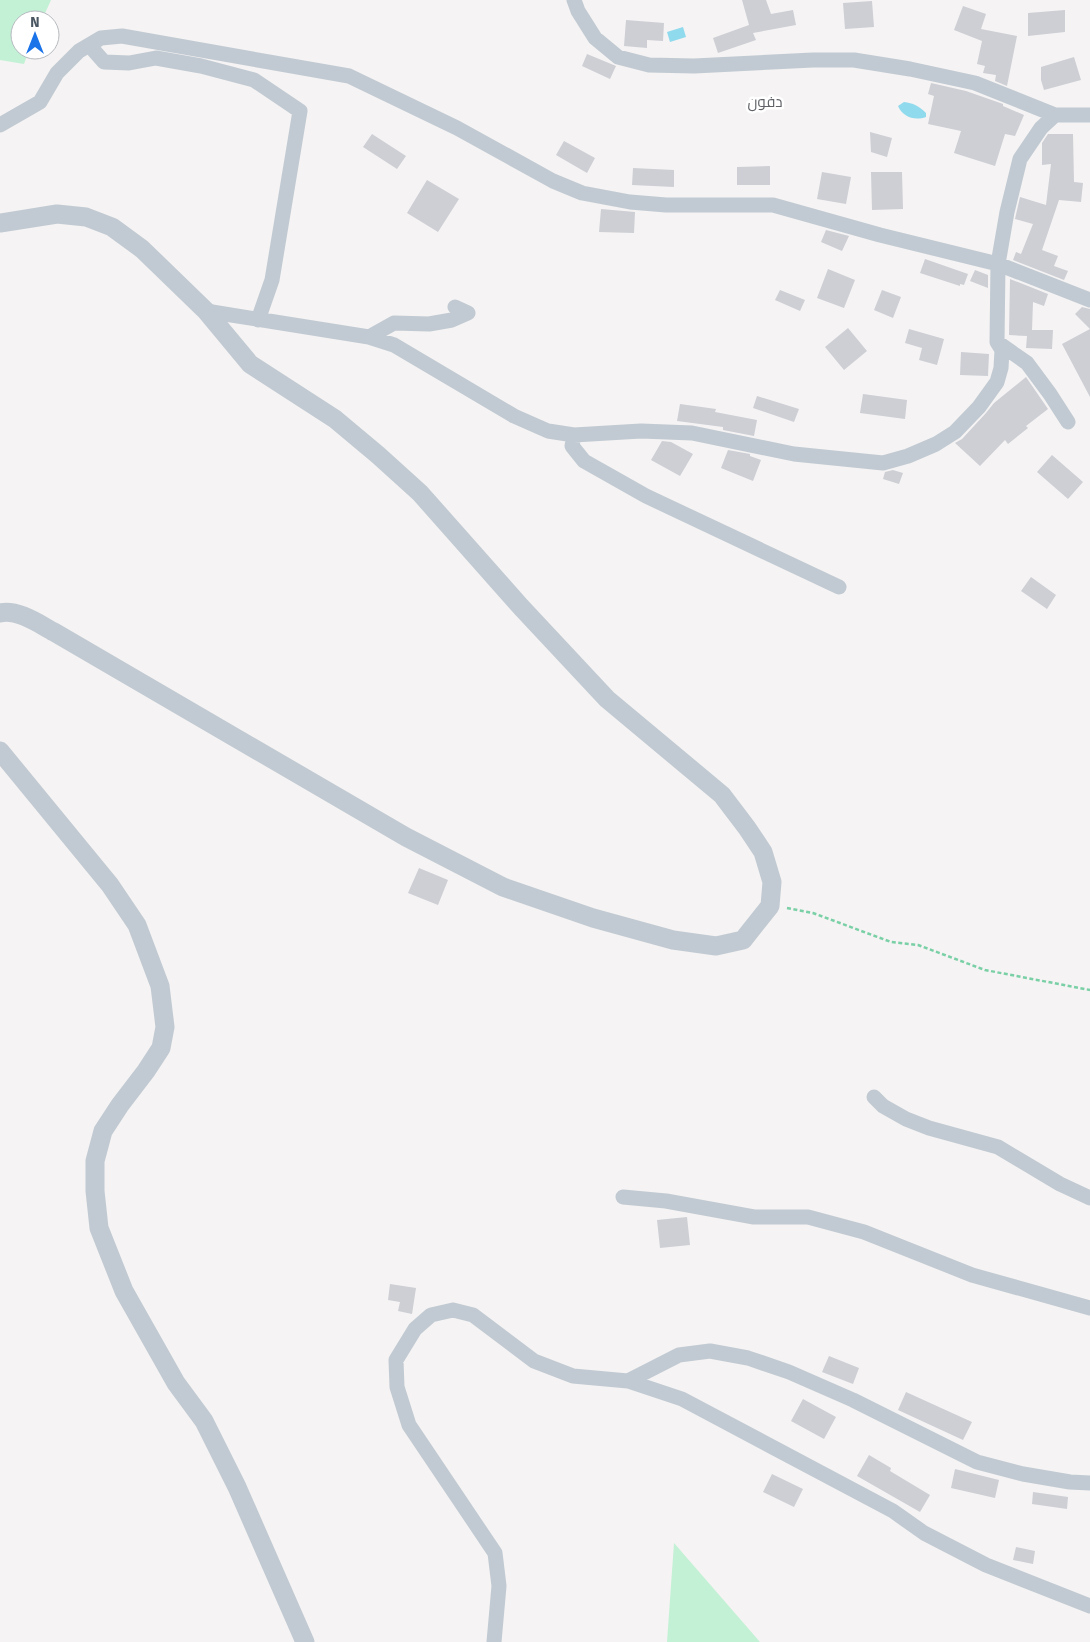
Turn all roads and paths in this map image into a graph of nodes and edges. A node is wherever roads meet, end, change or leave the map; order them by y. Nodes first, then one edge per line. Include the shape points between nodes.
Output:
1 (574, 0) edge
2 (89, 45) junction
3 (1088, 113) edge
4 (1055, 115) junction
5 (0, 125) edge
6 (0, 223) edge
7 (998, 264) junction
8 (1090, 300) edge
9 (455, 307) dead end
10 (206, 311) junction
11 (258, 320) junction
12 (369, 337) junction
13 (997, 342) junction
14 (1068, 422) dead end
15 (574, 435) junction
16 (839, 587) dead end
17 (0, 613) edge
18 (0, 751) edge
19 (770, 906) junction
20 (1090, 990) edge
21 (874, 1097) dead end
22 (623, 1197) dead end
23 (1090, 1198) edge
24 (1090, 1308) edge
25 (628, 1381) junction
26 (1090, 1483) edge
27 (1090, 1606) edge
28 (305, 1642) edge
29 (494, 1642) edge

1 - 4 street via 596,38 618,57 649,65 854,60 975,82
2 - 5 street via 57,73 40,102
2 - 7 street via 101,38 122,36 349,76 582,193 666,205 773,205
2 - 11 street via 104,62 129,63 156,58 254,80 300,111 272,280
3 - 4 street
4 - 7 street via 1041,128 1020,159
6 - 10 street via 57,214 86,217 112,227 142,249
7 - 8 street
7 - 13 street
9 - 12 street via 468,313 429,324 394,323
10 - 11 street
10 - 19 street via 250,364 335,419 420,493 607,699 722,796 763,852 772,882
11 - 12 street
12 - 15 street via 394,345 514,416 548,431
13 - 14 street via 1027,362
13 - 15 street via 1002,350 1001,368 997,382 980,407 955,432 936,444 883,463 794,454 692,433 641,431
15 - 16 street via 572,446 584,461 646,496
17 - 19 street via 23,616 54,632 406,837 503,887 593,918 673,940 716,946 743,940
18 - 28 street via 110,885 137,925 160,986 165,1027 161,1048 104,1131 95,1161 99,1228 124,1291 176,1383 204,1421 237,1487
19 - 20 path via 813,913 891,942 918,945 984,970
21 - 23 street via 906,1119 998,1147
22 - 24 street via 666,1201 754,1217 808,1217 864,1232 972,1275
25 - 26 street via 678,1355 710,1351 748,1358 853,1400 977,1462 1032,1475
25 - 27 street via 682,1399 894,1511 924,1533 986,1565
25 - 29 street via 573,1376 534,1362 473,1315 453,1310 431,1315 414,1329 396,1360 397,1387 409,1425 495,1553 499,1586

